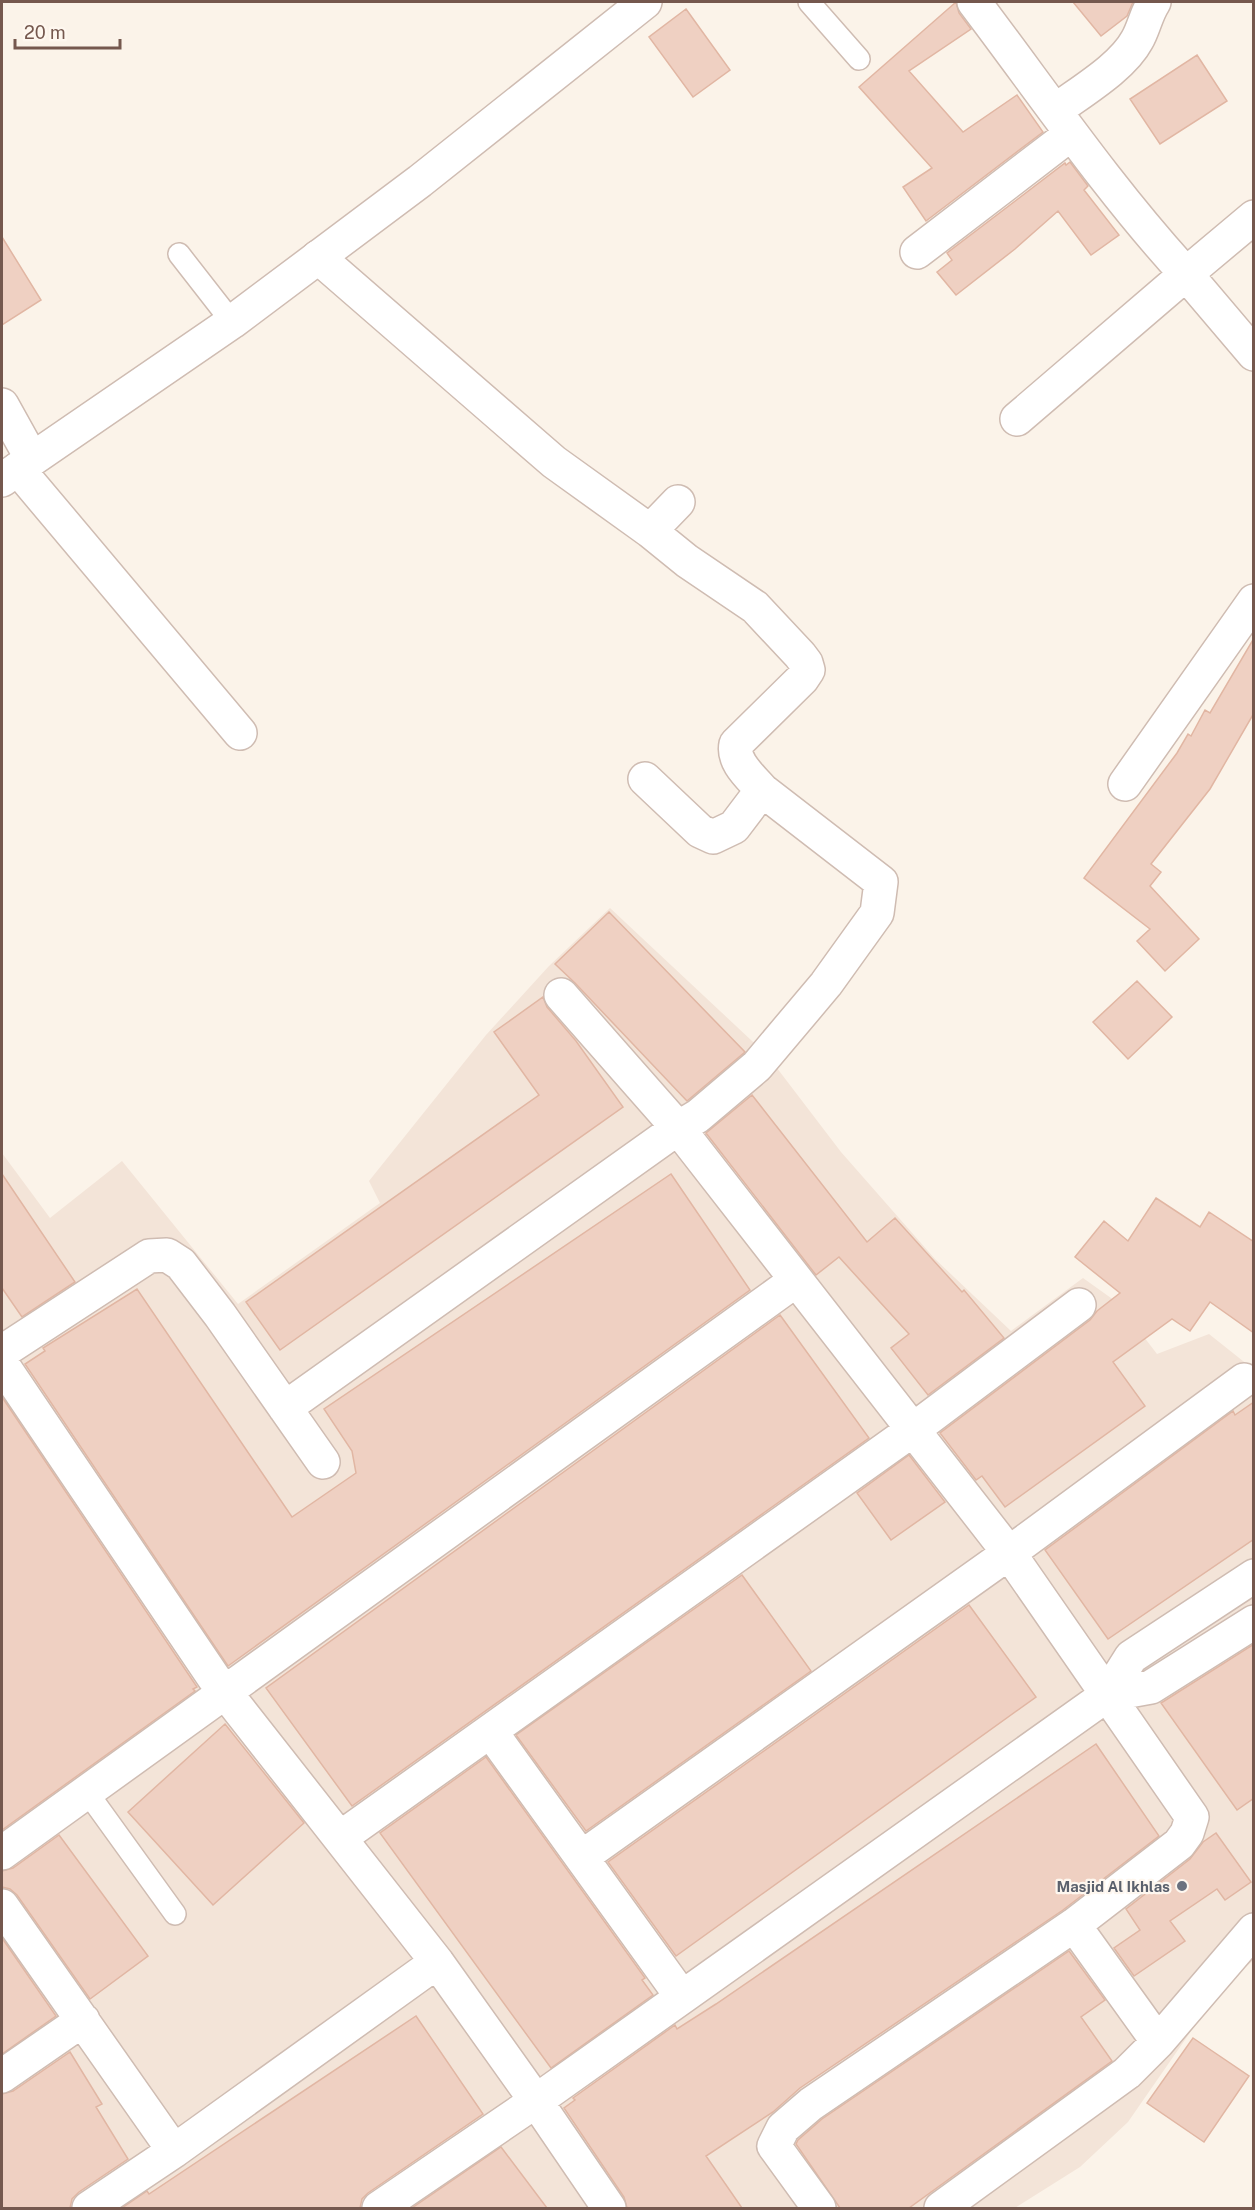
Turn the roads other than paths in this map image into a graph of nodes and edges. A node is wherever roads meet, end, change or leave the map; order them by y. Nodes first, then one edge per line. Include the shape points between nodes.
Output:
1 (645, 2) edge
2 (809, 2) edge
3 (974, 2) edge
4 (1154, 2) edge
5 (859, 59) dead end
6 (1063, 123) junction
7 (1254, 217) edge
8 (917, 252) dead end
9 (179, 254) dead end
10 (318, 257) junction
11 (1185, 274) junction
12 (232, 322) junction
13 (1254, 354) edge
14 (2, 405) edge
15 (1017, 419) dead end
16 (17, 470) edge
17 (678, 502) dead end
18 (650, 531) junction
19 (1254, 601) edge
20 (240, 733) dead end
21 (645, 779) dead end
22 (1125, 784) dead end
23 (762, 790) junction
24 (561, 995) dead end
25 (678, 1128) junction
26 (795, 1281) junction
27 (1079, 1305) dead end
28 (2, 1352) edge
29 (2, 1364) edge
30 (1244, 1380) dead end
31 (285, 1408) junction
32 (914, 1429) junction
33 (323, 1462) dead end
34 (1009, 1553) junction
35 (1254, 1576) edge
36 (1254, 1622) edge
37 (226, 1693) junction
38 (1107, 1695) junction
39 (491, 1732) junction
40 (87, 1791) junction
41 (340, 1838) junction
42 (2, 1853) edge
43 (582, 1857) junction
44 (2, 1906) edge
45 (175, 1914) dead end
46 (1074, 1925) junction
47 (1254, 1930) edge
48 (437, 1962) junction
49 (682, 1997) junction
50 (83, 2020) junction
51 (1158, 2042) junction
52 (2, 2076) edge
53 (536, 2101) junction
54 (174, 2151) junction
55 (89, 2208) edge
56 (379, 2208) edge
57 (609, 2208) edge
58 (819, 2208) edge
59 (941, 2208) edge

1 - 10 street
2 - 5 lane
3 - 6 street
4 - 6 street via 1136,42
6 - 8 street via 997,193
6 - 11 street
7 - 11 street
9 - 12 lane
10 - 12 street
10 - 18 street via 554,462
11 - 13 street
11 - 15 street
12 - 16 street
14 - 16 street
16 - 20 street
17 - 18 street
18 - 23 street via 755,607 806,663 808,670 802,679 736,744 737,760
19 - 22 street
21 - 23 street via 700,831 713,837 735,827
23 - 25 street via 881,882 877,913 826,984 757,1066
24 - 25 street
25 - 26 street
25 - 31 street
26 - 32 street
26 - 37 street
27 - 32 street
28 - 31 street via 149,1256 167,1256 181,1264
29 - 37 street
30 - 34 street
31 - 33 street
32 - 34 street
32 - 39 street
34 - 38 street
34 - 43 street
35 - 38 street via 1131,1657
36 - 38 street via 1151,1687
37 - 40 street
37 - 41 street
38 - 46 street via 1192,1817 1179,1844
38 - 49 street
39 - 41 street
39 - 43 street
40 - 42 street
40 - 45 lane
41 - 48 street
43 - 49 street
44 - 50 street
46 - 51 street
46 - 58 street via 811,2104 783,2128 774,2146
47 - 51 street
48 - 53 street
48 - 54 street
49 - 53 street
50 - 52 street
50 - 54 street
51 - 59 street via 1127,2073
53 - 56 street
53 - 57 street
54 - 55 street

